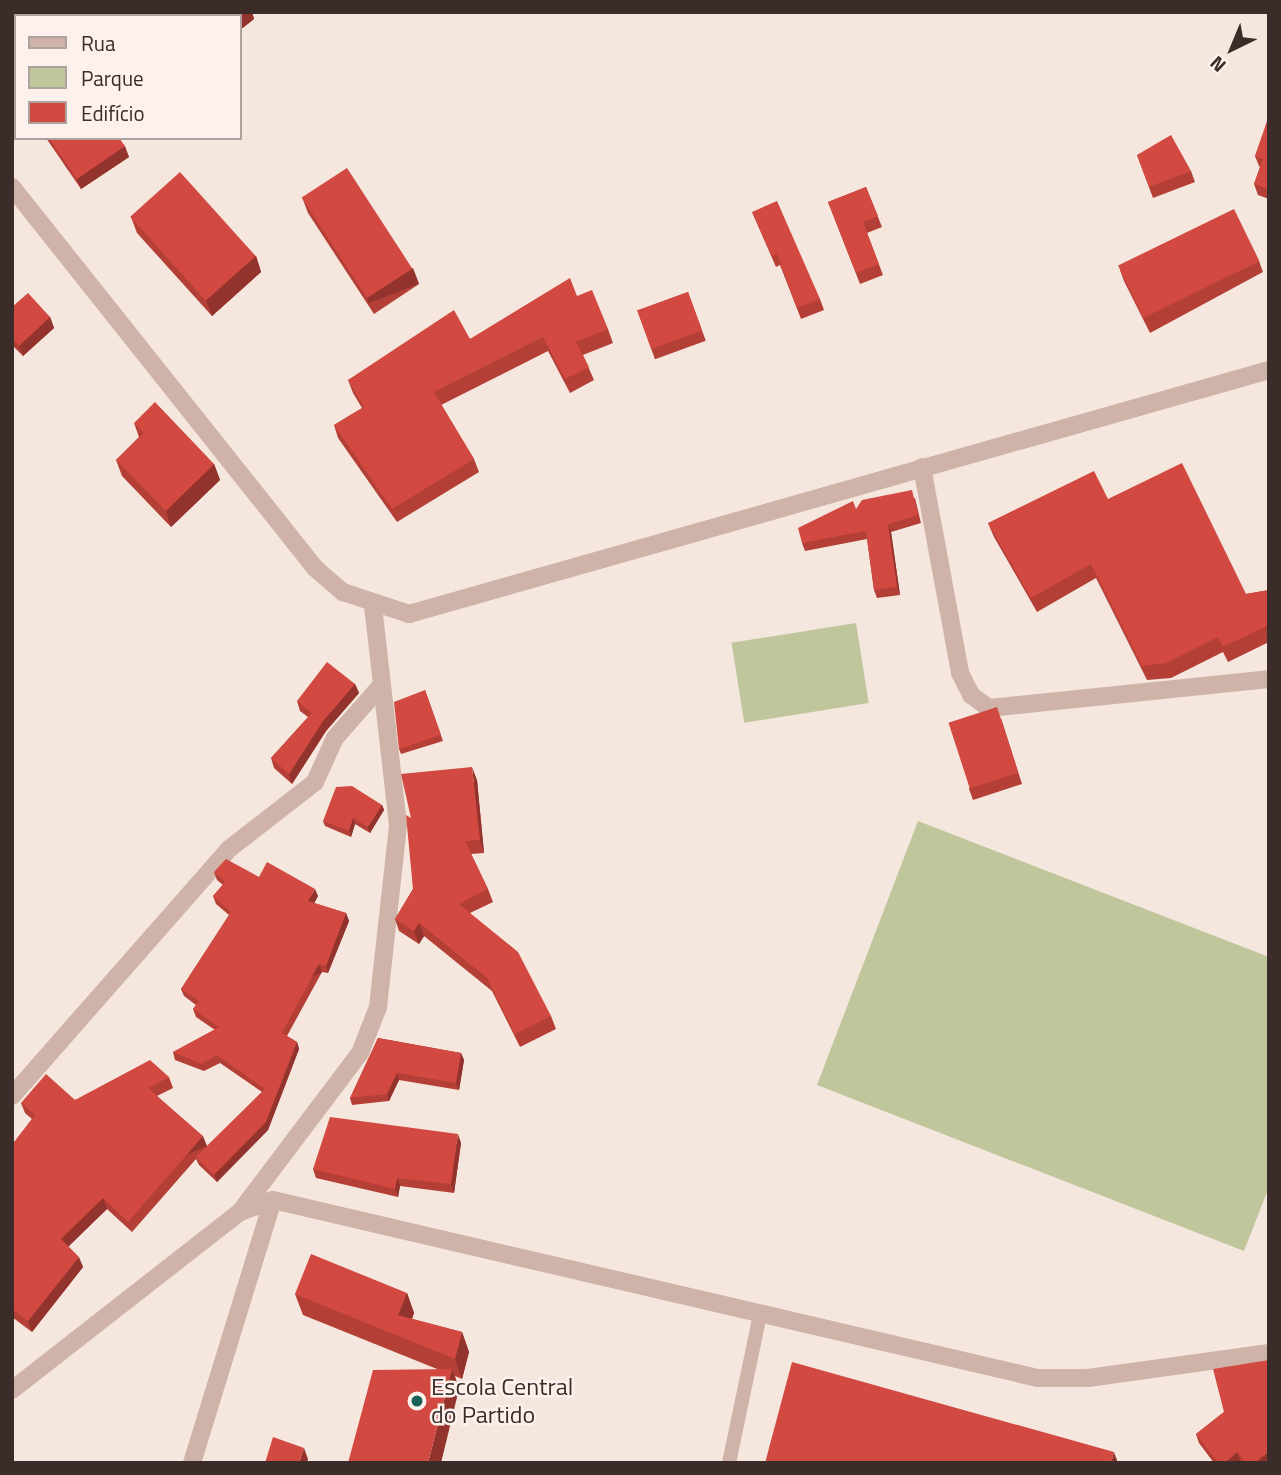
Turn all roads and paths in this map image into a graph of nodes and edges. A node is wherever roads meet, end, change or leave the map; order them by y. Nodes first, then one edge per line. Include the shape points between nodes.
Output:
1 (12, 187) edge
2 (1269, 370) edge
3 (922, 467) junction
4 (373, 606) junction
5 (1269, 679) edge
6 (378, 689) junction
7 (12, 1096) edge
8 (273, 1199) junction
9 (240, 1212) junction
10 (760, 1314) junction
11 (1269, 1353) edge
12 (12, 1390) edge
13 (192, 1463) edge
14 (729, 1463) edge

1 - 4 street via 315,568 343,592
2 - 3 street
3 - 4 street via 409,614
3 - 5 street via 960,673 971,695 989,708
4 - 6 street
6 - 7 street via 335,738 315,782 229,849
6 - 9 street via 398,825 378,1007 360,1053
8 - 9 street
8 - 10 street
8 - 13 street
9 - 12 street
10 - 11 street via 1038,1378 1088,1378
10 - 14 lane

